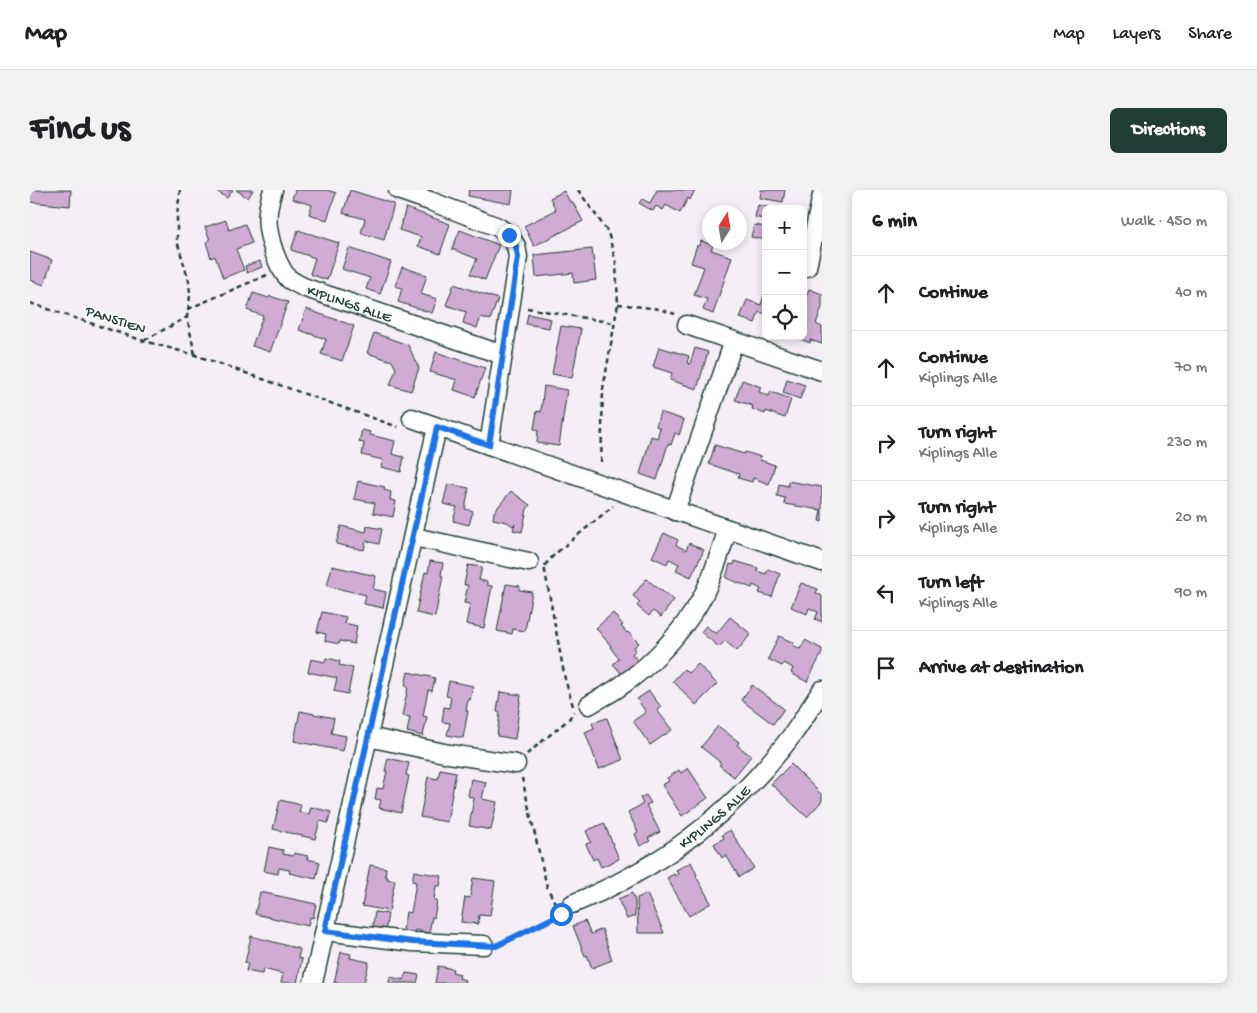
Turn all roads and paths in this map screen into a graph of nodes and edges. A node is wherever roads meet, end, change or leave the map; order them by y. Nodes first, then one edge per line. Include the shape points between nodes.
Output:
1 (180, 190) edge
2 (273, 190) edge
3 (398, 190) edge
4 (578, 190) edge
5 (821, 202) edge
6 (808, 267) dead end
7 (280, 269) junction
8 (30, 303) edge
9 (618, 304) junction
10 (511, 305) junction
11 (188, 309) junction
12 (187, 317) junction
13 (614, 323) junction
14 (687, 325) joint
15 (144, 340) junction
16 (734, 341) junction
17 (503, 355) junction
18 (822, 371) edge
19 (412, 418) dead end
20 (437, 427) junction
21 (489, 445) junction
22 (596, 482) junction
23 (616, 503) dead end
24 (675, 511) junction
25 (728, 529) junction
26 (414, 537) junction
27 (529, 562) dead end
28 (822, 562) edge
29 (822, 690) edge
30 (589, 704) dead end
31 (368, 738) junction
32 (521, 765) junction
33 (563, 908) junction
34 (325, 931) junction
35 (484, 945) joint
36 (313, 983) edge

1 - 11 path via 178,240 188,281
2 - 7 street via 268,203 268,234
3 - 10 street via 498,227 509,235 518,257
4 - 9 path via 608,232 616,263
5 - 6 street
7 - 11 path
7 - 17 street, KIPLINGS ALLE via 303,287
8 - 15 path, PANSTIEN
9 - 13 path
9 - 14 path via 660,309 683,316
10 - 13 path
10 - 17 street
11 - 12 path
12 - 15 path
12 - 15 path, PANSTIEN via 195,355
13 - 22 path via 603,389 602,455
14 - 16 street
16 - 18 street
16 - 24 street
17 - 21 street
19 - 20 street
20 - 21 street
20 - 26 street
21 - 22 street
22 - 24 street
23 - 32 path via 544,566 568,695 574,710 569,719 528,752
24 - 25 street
25 - 28 street
25 - 30 street via 697,606 676,636 621,686
26 - 27 street
26 - 31 street
29 - 33 street, KIPLINGS ALLE via 793,734 764,769 719,814 676,849 630,878
31 - 32 street
31 - 34 street
32 - 33 path via 522,783 547,887
33 - 35 path via 496,946
34 - 35 street via 413,942
34 - 36 street

